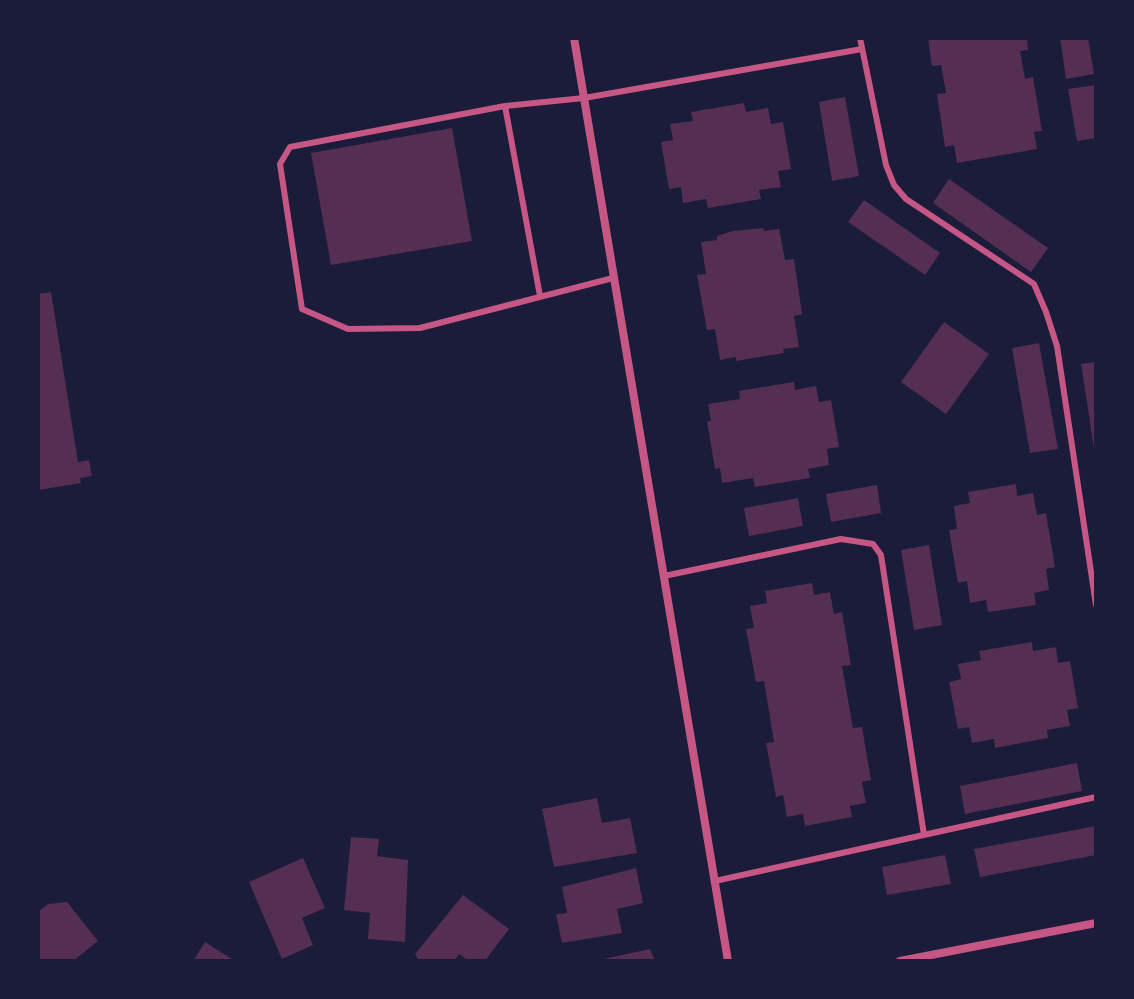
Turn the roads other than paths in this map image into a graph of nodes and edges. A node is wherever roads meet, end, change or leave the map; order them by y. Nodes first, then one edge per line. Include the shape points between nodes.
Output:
1 (574, 38) edge
2 (860, 38) edge
3 (862, 49) junction
4 (584, 98) junction
5 (505, 106) junction
6 (613, 278) junction
7 (540, 296) junction
8 (664, 576) junction
9 (1096, 605) edge
10 (1096, 797) edge
11 (924, 835) junction
12 (715, 881) junction
13 (1096, 923) edge
14 (728, 961) edge
15 (900, 961) edge

1 - 4 street
2 - 3 lane
3 - 4 lane
3 - 9 lane via 894,185 906,199 1034,284 1046,312 1057,346
4 - 5 lane
4 - 6 street
5 - 7 lane
5 - 7 lane via 290,147 280,164 302,309 348,329 420,328
6 - 7 lane
6 - 8 street
8 - 11 lane via 841,539 873,544 881,555
8 - 12 street
10 - 11 lane
11 - 12 lane
12 - 14 street
13 - 15 street

